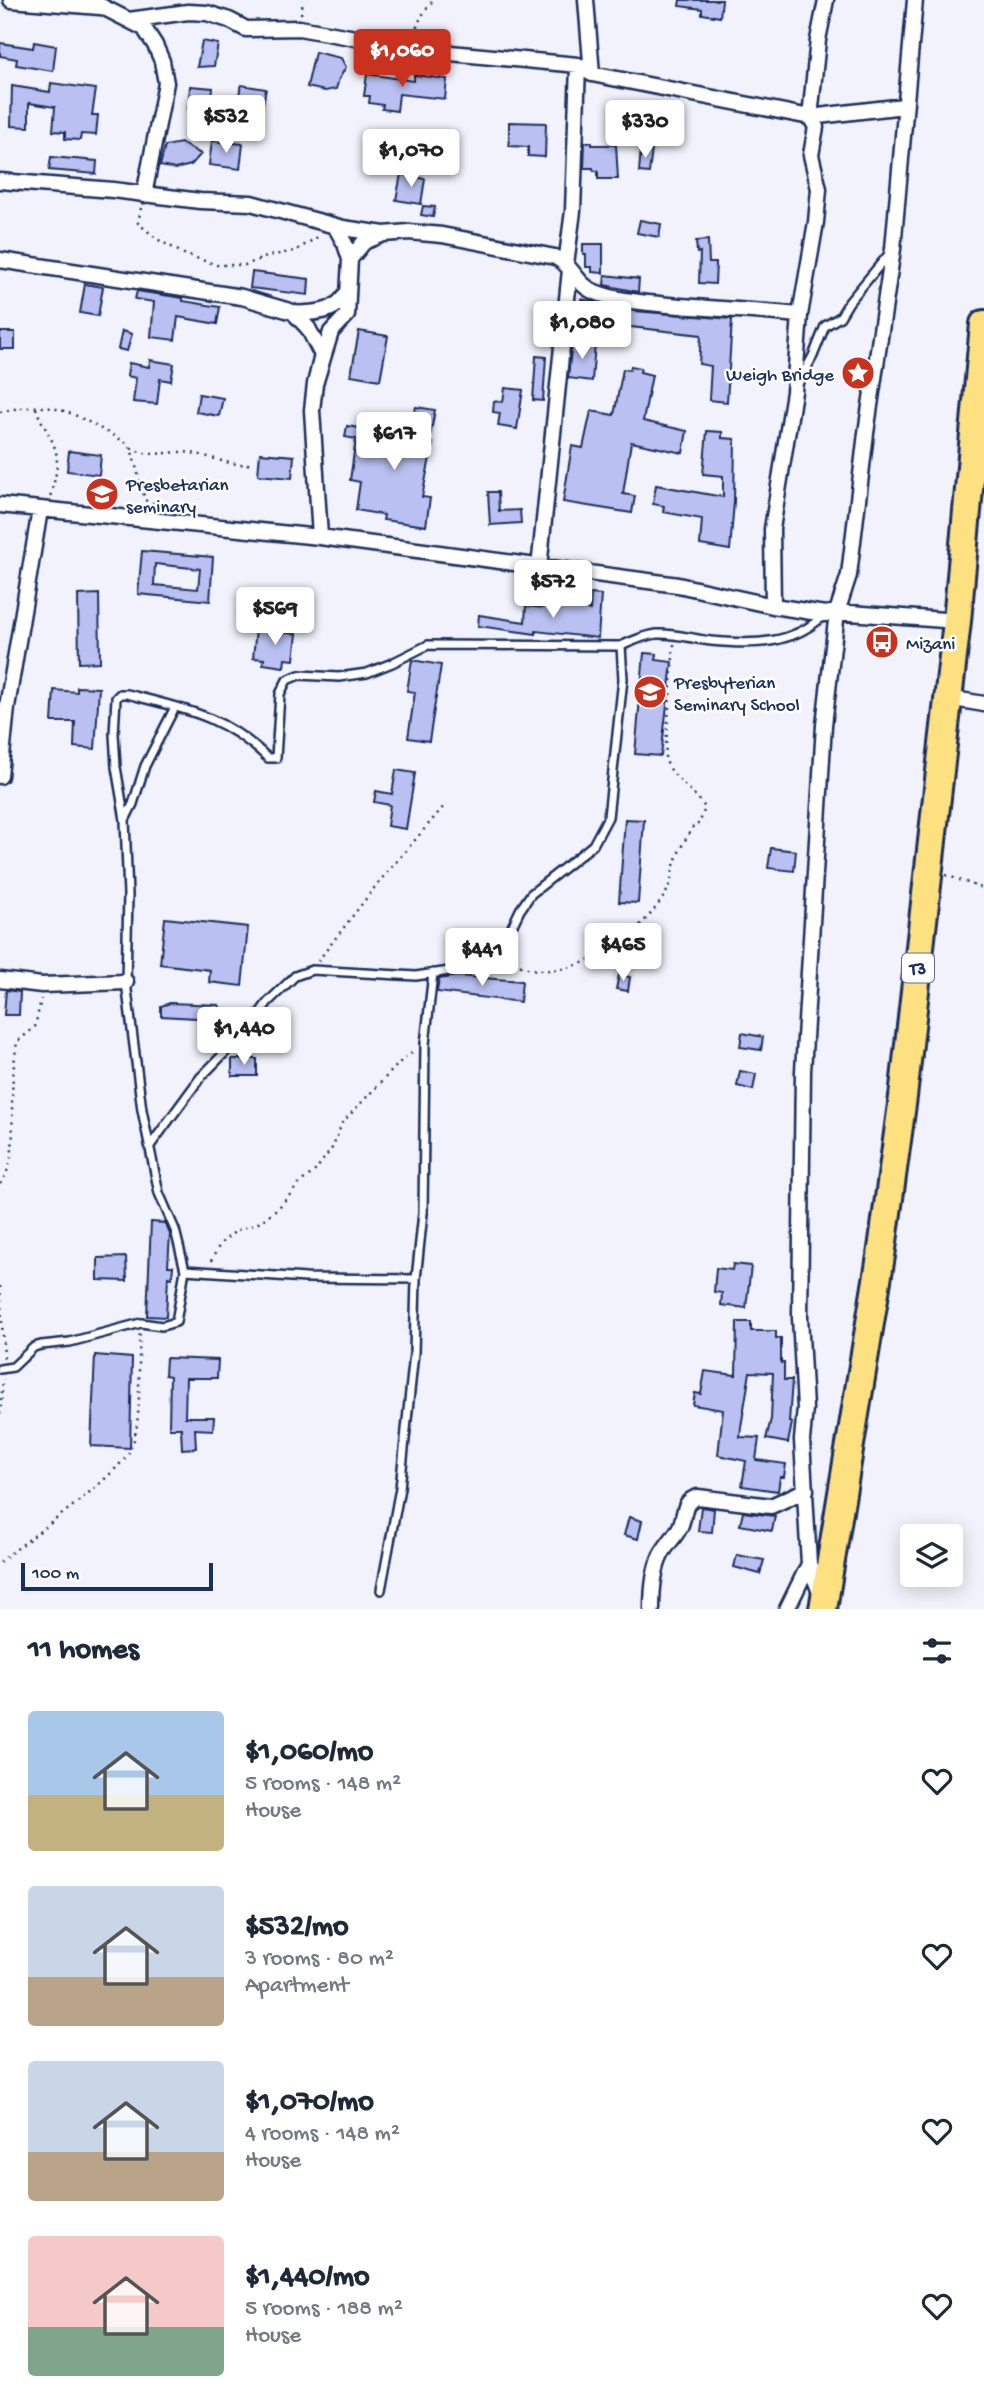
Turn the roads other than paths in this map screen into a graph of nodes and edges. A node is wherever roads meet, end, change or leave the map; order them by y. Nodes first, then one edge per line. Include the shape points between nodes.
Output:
1 (11, 0) edge
2 (586, 0) edge
3 (825, 0) edge
4 (915, 0) edge
5 (95, 4) edge
6 (129, 20) junction
7 (578, 65) junction
8 (592, 74) junction
9 (904, 106) junction
10 (810, 117) junction
11 (0, 181) edge
12 (144, 195) junction
13 (335, 226) junction
14 (384, 234) junction
15 (893, 249) junction
16 (349, 259) junction
17 (0, 260) edge
18 (568, 267) junction
19 (347, 293) junction
20 (295, 314) junction
21 (800, 315) junction
22 (984, 324) edge
23 (315, 384) junction
24 (794, 392) junction
25 (977, 450) edge
26 (0, 505) edge
27 (43, 510) junction
28 (320, 537) junction
29 (539, 568) junction
30 (773, 606) junction
31 (831, 613) junction
32 (957, 621) junction
33 (621, 646) junction
34 (6, 682) edge
35 (948, 698) junction
36 (984, 704) edge
37 (175, 706) junction
38 (0, 776) edge
39 (125, 820) junction
40 (433, 973) junction
41 (0, 980) edge
42 (126, 982) junction
43 (150, 1146) junction
44 (184, 1270) junction
45 (416, 1279) junction
46 (2, 1369) edge
47 (806, 1490) junction
48 (809, 1564) junction
49 (381, 1590) dead end
50 (823, 1606) edge
51 (652, 1609) edge
52 (787, 1609) edge

1 - 5 street
2 - 8 street
3 - 10 street
4 - 9 street
5 - 6 street
6 - 7 street via 207,13 246,29 299,28 481,57
6 - 12 street via 144,28 155,45 166,83
7 - 8 street
7 - 18 street
8 - 10 street
9 - 10 street
9 - 15 street
10 - 21 street via 816,127 811,155 819,190
11 - 12 street
12 - 13 street via 251,203
13 - 14 street
13 - 16 street
14 - 16 street via 364,242
14 - 18 street via 442,235 533,251 555,257
15 - 24 lane via 840,317 825,326
15 - 31 street via 849,575
16 - 19 street
17 - 20 street via 242,297
18 - 21 street via 592,292 606,296
18 - 29 street
19 - 20 street via 333,309
19 - 23 street via 347,315 331,332
20 - 23 street via 322,355
21 - 24 street
22 - 25 highway, T3
23 - 28 street via 312,411
24 - 30 street via 772,529
25 - 32 highway, T3
26 - 27 street
27 - 28 street
27 - 34 street
28 - 29 street
29 - 30 street via 678,585
30 - 31 street
31 - 32 street
31 - 33 lane via 799,634 779,640 711,641 655,634
31 - 47 street via 803,1071 800,1317
32 - 35 highway, T3
33 - 37 lane via 428,645 367,673 299,675 287,680 280,694 276,758 272,759 230,727
33 - 40 lane via 623,679 608,817 593,845 531,894 498,956 483,966
34 - 38 street
35 - 36 street
35 - 50 highway, T3 via 903,1097
37 - 39 lane
37 - 39 lane via 127,694 117,698 115,756
39 - 42 lane
40 - 43 lane via 312,970 295,976 200,1078
40 - 45 lane via 425,1044 423,1213
41 - 42 street via 42,985
42 - 43 lane
43 - 44 lane via 159,1193
44 - 45 lane
44 - 46 lane via 176,1322 162,1326 141,1323 41,1345 13,1367
45 - 49 lane via 405,1451
47 - 48 street
47 - 51 street via 771,1506 698,1497 687,1502 676,1535 657,1563
48 - 50 street
48 - 52 street

